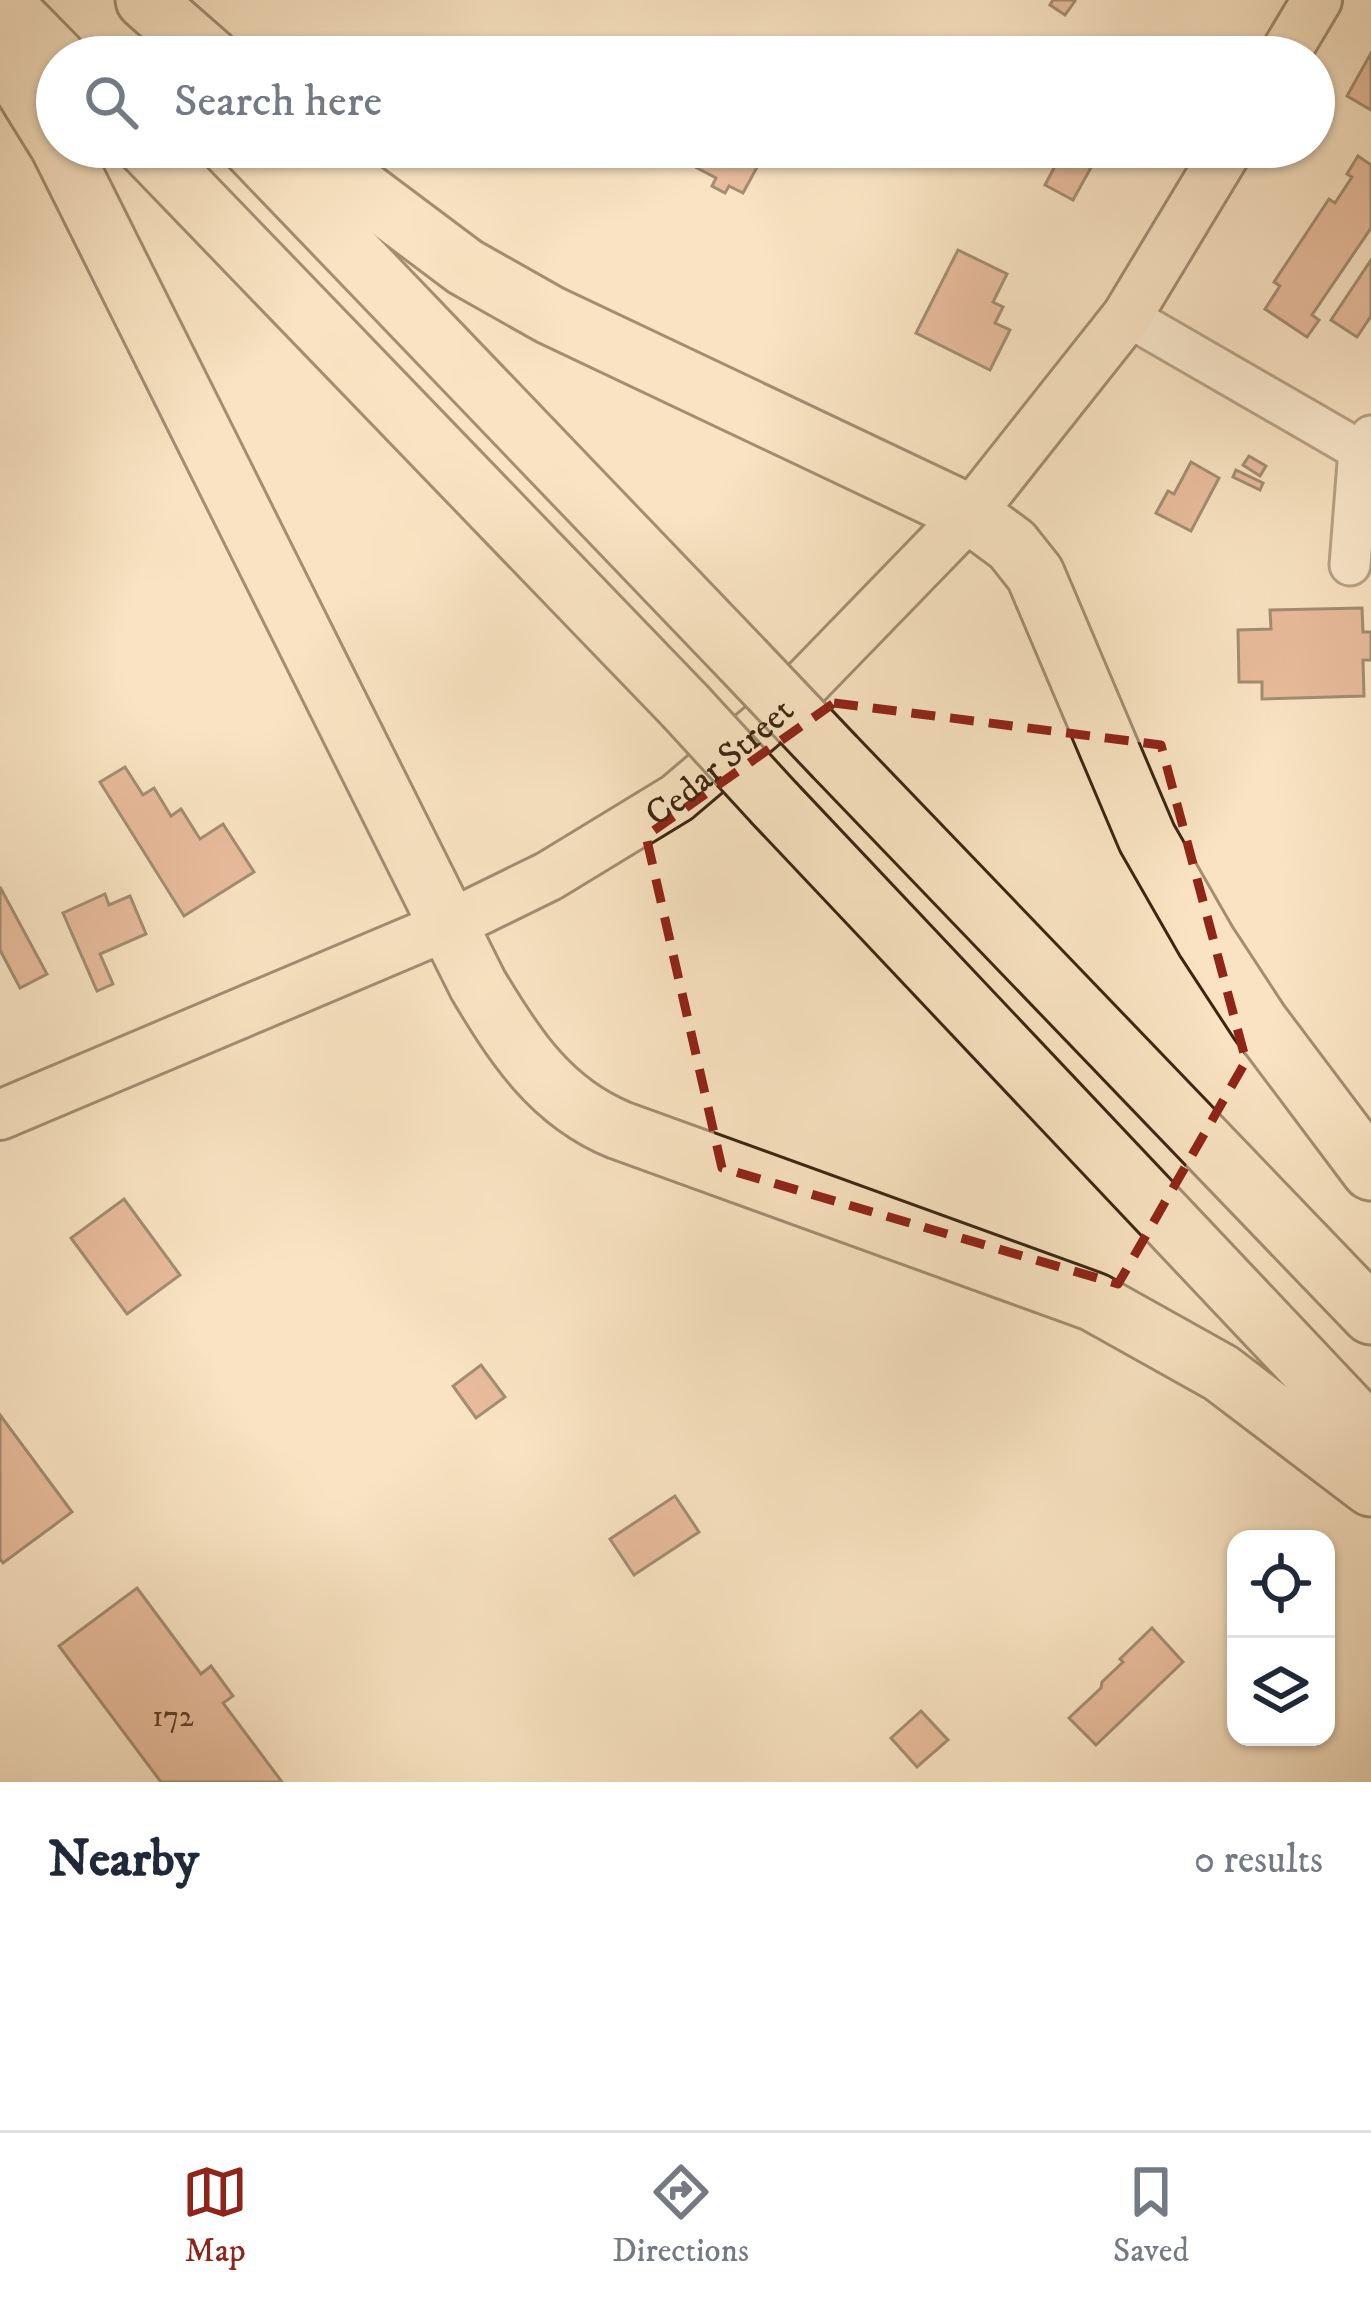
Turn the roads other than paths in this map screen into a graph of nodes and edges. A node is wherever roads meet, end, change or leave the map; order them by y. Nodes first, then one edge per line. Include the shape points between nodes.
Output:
1 (0, 0) edge
2 (109, 0) edge
3 (145, 0) edge
4 (1317, 0) edge
5 (144, 36) edge
6 (186, 36) edge
7 (1296, 36) edge
8 (36, 37) edge
9 (0, 50) edge
10 (36, 107) edge
11 (71, 168) edge
12 (166, 168) edge
13 (271, 168) edge
14 (336, 168) edge
15 (1216, 168) edge
16 (1127, 316) junction
17 (1365, 443) edge
18 (970, 514) junction
19 (1350, 566) dead end
20 (448, 925) junction
21 (0, 1115) edge
22 (1371, 1171) edge
23 (1371, 1315) edge
24 (1371, 1435) edge
25 (1371, 1487) edge

1 - 8 highway
2 - 5 highway
3 - 6 highway
4 - 7 main road
9 - 10 highway
11 - 20 highway
12 - 24 highway, bridge
13 - 23 highway, bridge
14 - 18 highway via 465,266 550,315
15 - 16 main road, Cedar Street
16 - 17 street
16 - 18 main road, Cedar Street
17 - 19 street
18 - 20 main road, Cedar Street via 776,715 676,798 550,876
18 - 22 highway via 1035,574 1147,838 1259,1022
20 - 21 main road, Cedar Street
20 - 25 highway via 541,1078 595,1120 1094,1302 1221,1372

